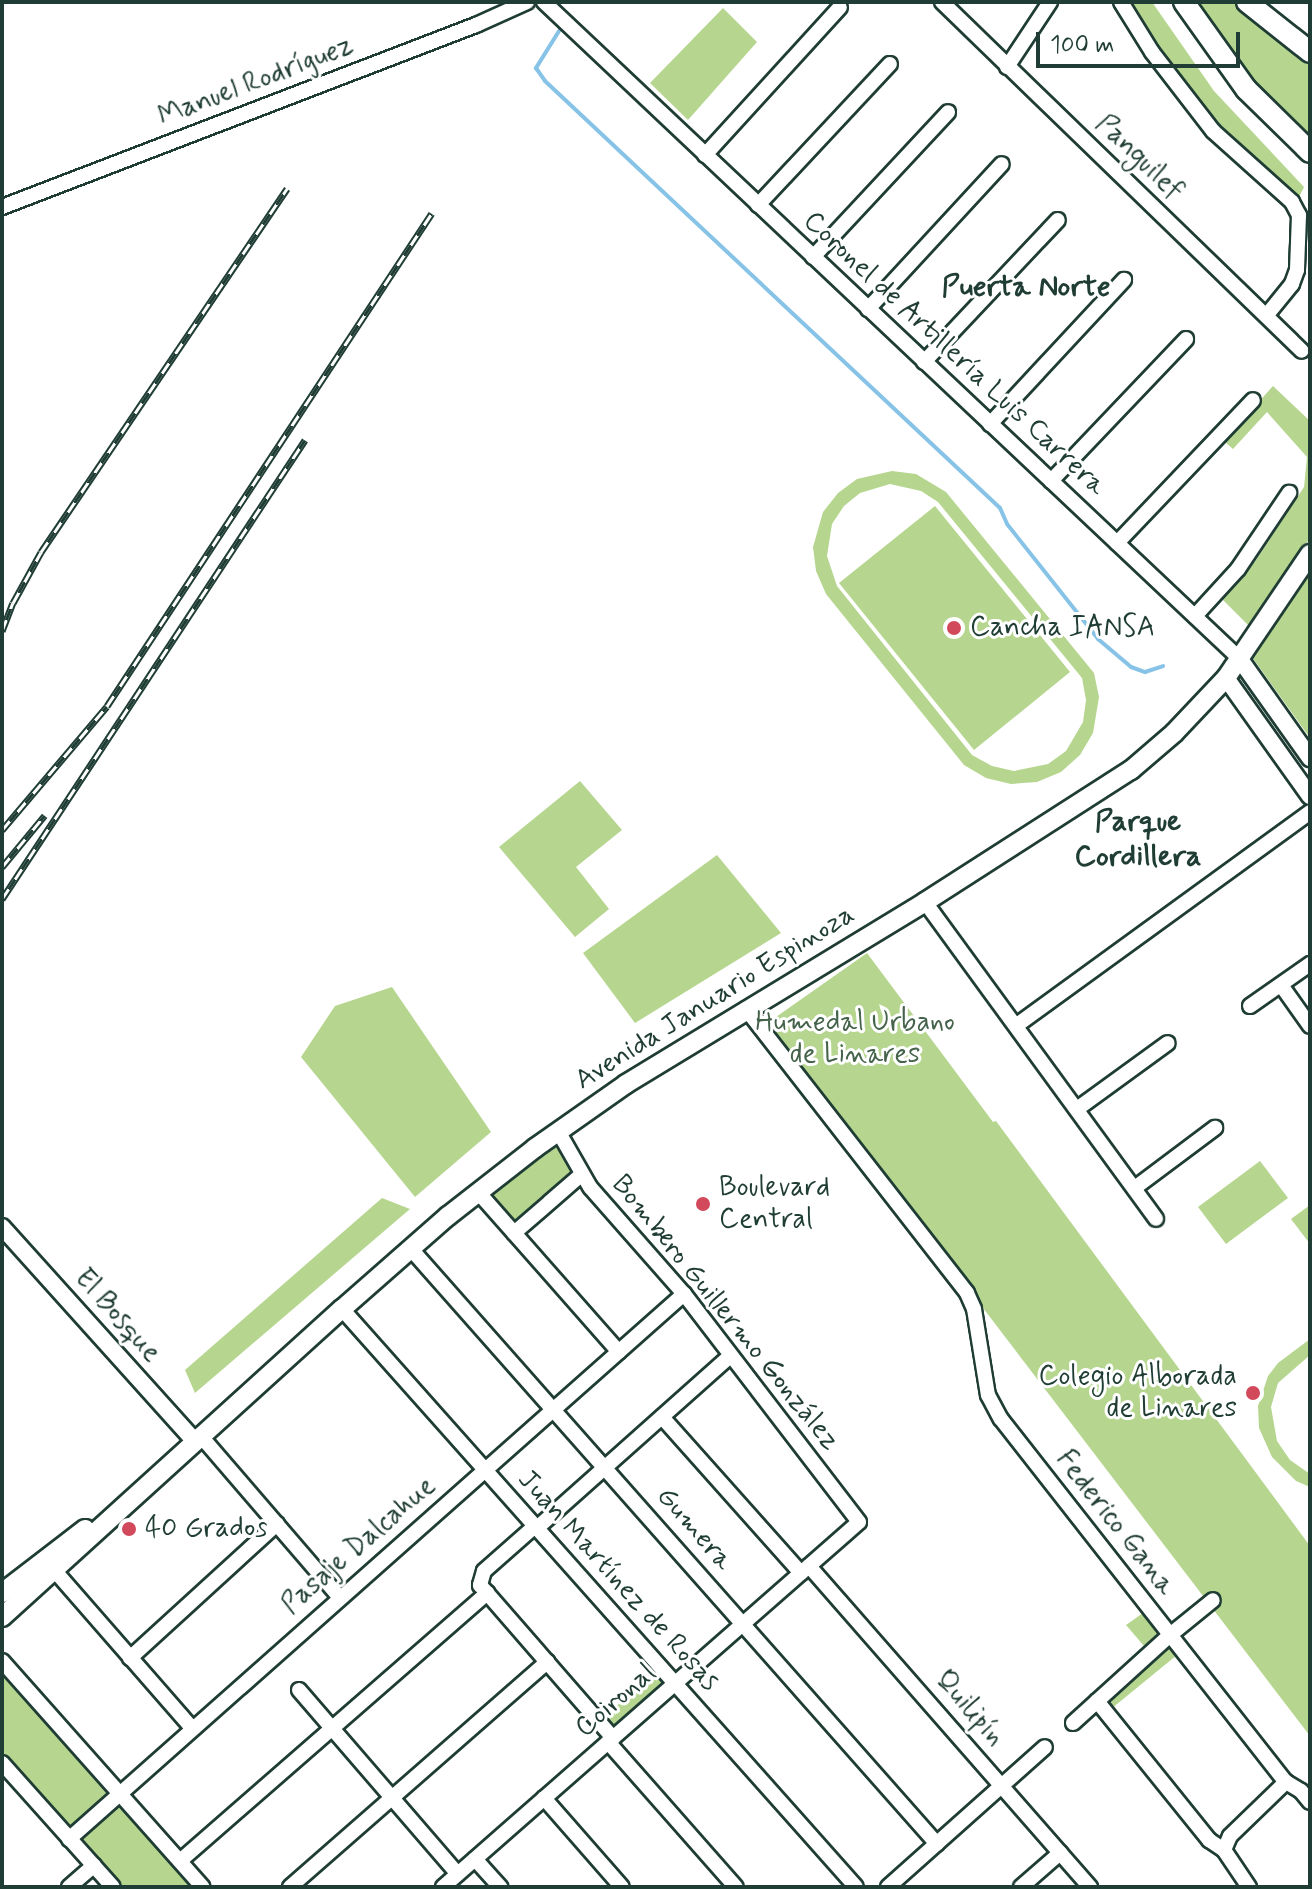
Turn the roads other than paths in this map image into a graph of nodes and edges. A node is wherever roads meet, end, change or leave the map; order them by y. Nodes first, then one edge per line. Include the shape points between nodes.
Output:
1 (527, 2) edge
2 (544, 2) edge
3 (942, 2) edge
4 (1050, 2) edge
5 (1121, 2) edge
6 (1184, 2) edge
7 (1247, 2) edge
8 (840, 7) dead end
9 (1310, 52) edge
10 (890, 64) dead end
11 (1007, 67) junction
12 (948, 112) dead end
13 (1310, 152) edge
14 (705, 155) junction
15 (1002, 164) dead end
16 (758, 205) junction
17 (2, 207) edge
18 (1058, 220) dead end
19 (813, 257) junction
20 (1124, 280) dead end
21 (868, 309) junction
22 (1266, 316) junction
23 (1186, 339) dead end
24 (1302, 351) dead end
25 (924, 362) junction
26 (1253, 400) dead end
27 (990, 424) junction
28 (1051, 481) junction
29 (1289, 493) dead end
30 (1117, 543) junction
31 (1310, 554) edge
32 (1195, 616) junction
33 (1239, 658) junction
34 (1226, 678) junction
35 (1278, 713) junction
36 (1260, 726) junction
37 (1310, 758) edge
38 (1310, 796) edge
39 (1310, 812) edge
40 (925, 902) junction
41 (1310, 964) edge
42 (1281, 985) junction
43 (1250, 1006) dead end
44 (746, 1009) junction
45 (1017, 1025) junction
46 (1310, 1026) edge
47 (1168, 1043) dead end
48 (1077, 1109) junction
49 (1215, 1128) dead end
50 (558, 1131) junction
51 (582, 1174) junction
52 (1136, 1187) junction
53 (478, 1192) junction
54 (1156, 1219) dead end
55 (2, 1227) edge
56 (514, 1233) junction
57 (411, 1249) junction
58 (684, 1294) junction
59 (342, 1309) junction
60 (619, 1352) junction
61 (730, 1356) junction
62 (553, 1410) junction
63 (662, 1417) junction
64 (197, 1438) junction
65 (605, 1468) junction
66 (485, 1470) junction
67 (139, 1490) junction
68 (859, 1522) joint
69 (277, 1524) junction
70 (536, 1527) junction
71 (805, 1569) junction
72 (55, 1571) junction
73 (2, 1593) edge
74 (487, 1593) junction
75 (340, 1598) junction
76 (1213, 1600) dead end
77 (2, 1617) edge
78 (743, 1624) junction
79 (1170, 1635) junction
80 (130, 1658) junction
81 (2, 1661) edge
82 (547, 1662) junction
83 (675, 1683) junction
84 (299, 1690) dead end
85 (1097, 1701) junction
86 (1073, 1723) dead end
87 (192, 1728) junction
88 (333, 1728) junction
89 (610, 1740) junction
90 (1045, 1747) dead end
91 (2, 1763) edge
92 (1286, 1782) junction
93 (1002, 1786) junction
94 (119, 1793) junction
95 (393, 1797) junction
96 (544, 1798) junction
97 (1310, 1802) edge
98 (69, 1839) junction
99 (937, 1844) junction
100 (1224, 1850) junction
101 (1060, 1853) junction
102 (475, 1859) junction
103 (180, 1861) junction
104 (94, 1865) junction
105 (458, 1874) junction
106 (69, 1887) edge
107 (113, 1887) edge
108 (203, 1887) edge
109 (290, 1887) edge
110 (443, 1887) edge
111 (500, 1887) edge
112 (622, 1887) edge
113 (736, 1887) edge
114 (856, 1887) edge
115 (888, 1887) edge
116 (1021, 1887) edge
117 (1090, 1887) edge
118 (1249, 1887) edge

1 - 17 street, Manuel Rodríguez
2 - 14 street, Coronel de Artillería Luis Carrera
3 - 11 street, Panguilef
4 - 11 street
5 - 22 street via 1213,131 1292,202 1299,215 1297,270
6 - 13 main road via 1246,89
7 - 9 main road
8 - 14 street
10 - 16 street
11 - 22 street, Panguilef
12 - 19 street
14 - 16 street, Coronel de Artillería Luis Carrera
15 - 21 street
16 - 19 street, Coronel de Artillería Luis Carrera
18 - 25 street
19 - 21 street, Coronel de Artillería Luis Carrera
20 - 27 street
21 - 25 street, Coronel de Artillería Luis Carrera
22 - 24 street, Panguilef
23 - 28 street
25 - 27 street, Coronel de Artillería Luis Carrera
26 - 30 street
27 - 28 street, Coronel de Artillería Luis Carrera
28 - 30 street, Coronel de Artillería Luis Carrera
29 - 32 street via 1238,569
30 - 32 street, Coronel de Artillería Luis Carrera
31 - 33 main road, Avenida Januario Espinoza
32 - 33 street, Coronel de Artillería Luis Carrera
33 - 34 main road, Avenida Januario Espinoza
33 - 35 street, Coronel de Artillería Luis Carrera
34 - 36 street
34 - 40 main road, Avenida Januario Espinoza via 1131,770
35 - 36 street
35 - 37 street, Coronel de Artillería Luis Carrera
36 - 38 street
39 - 45 street
40 - 44 main road, Avenida Januario Espinoza
40 - 45 street
41 - 42 street
42 - 43 street
42 - 46 street
44 - 50 main road, Avenida Januario Espinoza
44 - 79 street, Federico Gana via 967,1293 991,1403
45 - 48 street
47 - 48 street
48 - 52 street
49 - 52 street
50 - 51 street, Bombero Guillermo González
50 - 53 main road, Avenida Januario Espinoza
51 - 56 street
51 - 58 street, Bombero Guillermo González
52 - 54 street
53 - 56 street
53 - 57 main road, Avenida Januario Espinoza
55 - 64 street, El Bosque
56 - 60 street
57 - 59 main road, Avenida Januario Espinoza
57 - 62 street, Gumera
58 - 60 street, Pasaje Dalcahue
58 - 61 street, Bombero Guillermo González
59 - 64 main road, Avenida Januario Espinoza
59 - 66 street, Juan Martínez de Rosas
60 - 62 street, Pasaje Dalcahue
61 - 63 street
61 - 68 street, Bombero Guillermo González
62 - 65 street, Gumera
62 - 66 street, Pasaje Dalcahue
63 - 65 street
63 - 71 street, Quilipín
64 - 67 main road, Avenida Januario Espinoza
64 - 69 street
65 - 70 street
65 - 78 street, Gumera
66 - 70 street, Juan Martínez de Rosas
66 - 75 street, Pasaje Dalcahue
67 - 72 main road, Avenida Januario Espinoza
67 - 73 main road, Avenida Januario Espinoza
68 - 71 street, Coironal
69 - 75 street
69 - 80 street
70 - 74 street via 481,1576
70 - 83 street, Juan Martínez de Rosas
71 - 78 street, Coironal
71 - 93 street, Quilipín
72 - 77 main road, Avenida Januario Espinoza
72 - 80 street
74 - 82 street
74 - 88 street
75 - 87 street, Pasaje Dalcahue
76 - 79 street
78 - 83 street, Coironal
78 - 99 street, Gumera
79 - 85 street
79 - 92 street, Federico Gana
80 - 87 street
81 - 94 street
82 - 89 street
82 - 95 street
83 - 89 street, Coironal
83 - 114 street, Juan Martínez de Rosas
84 - 88 street
85 - 86 street
85 - 100 street via 1209,1840
87 - 94 street, Pasaje Dalcahue
88 - 95 street
88 - 103 street
89 - 96 street, Coironal
89 - 113 street
90 - 93 street
91 - 98 street
92 - 97 street, Federico Gana
92 - 100 street via 1230,1836
93 - 99 street
93 - 101 street, Quilipín
94 - 98 street, Pasaje Dalcahue
94 - 103 street
95 - 105 street
95 - 109 street
96 - 102 street, Coironal
96 - 112 street
98 - 104 street
99 - 115 street
100 - 118 street
101 - 116 street
101 - 117 street, Quilipín
102 - 105 street, Coironal
102 - 111 street
103 - 108 street
104 - 106 street
104 - 107 street
105 - 110 street, Coironal

